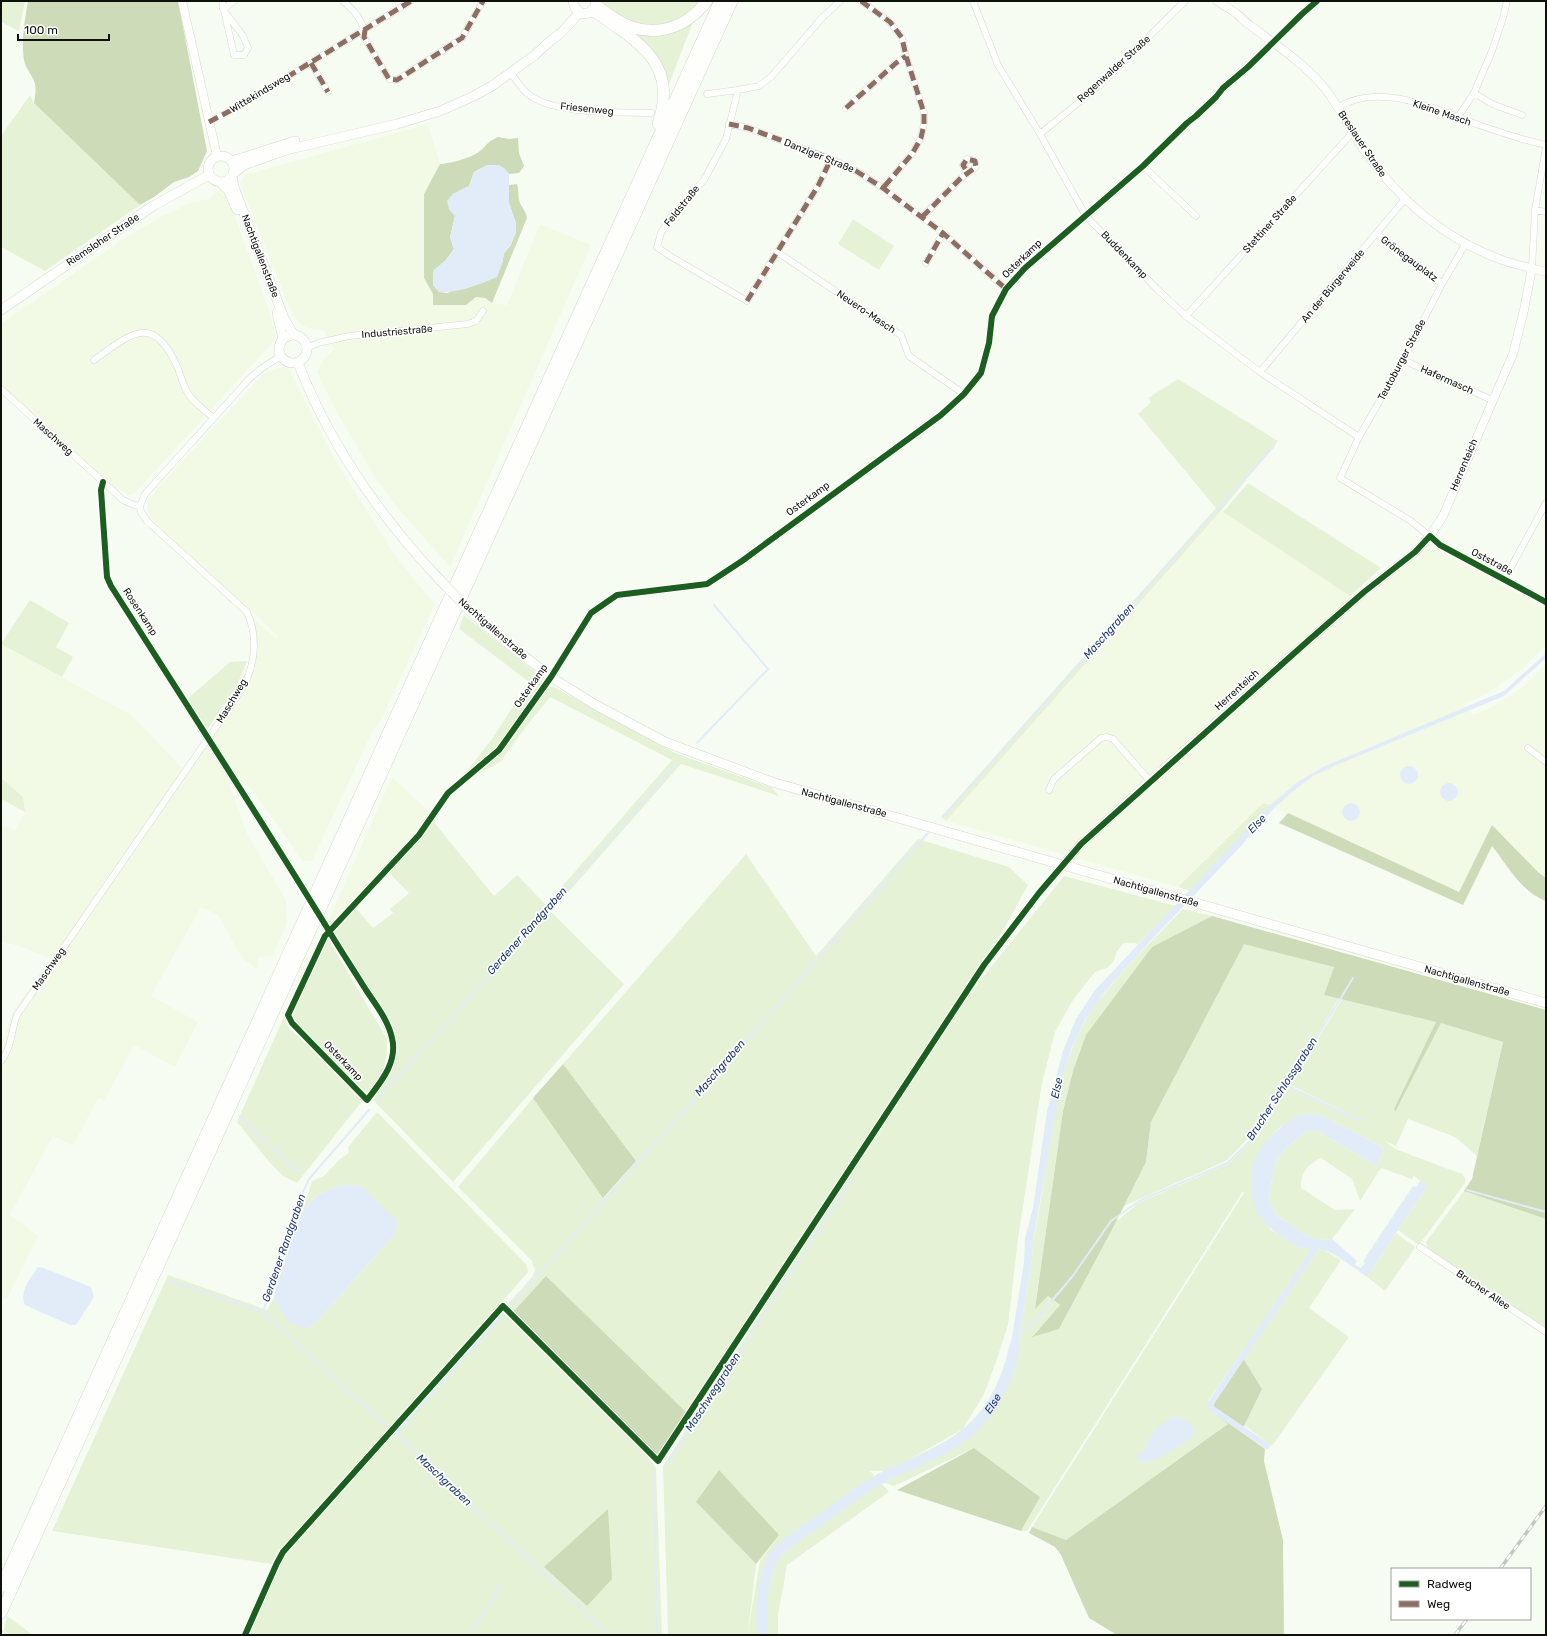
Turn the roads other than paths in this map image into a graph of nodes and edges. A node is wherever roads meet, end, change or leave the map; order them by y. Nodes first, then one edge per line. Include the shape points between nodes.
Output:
1 (182, 1) edge
2 (222, 1) edge
3 (234, 1) edge
4 (343, 1) edge
5 (411, 1) edge
6 (483, 1) edge
7 (707, 1) edge
8 (720, 1) edge
9 (732, 1) edge
10 (840, 1) edge
11 (861, 1) edge
12 (974, 1) edge
13 (1185, 1) edge
14 (1217, 1) edge
15 (1228, 1) edge
16 (1318, 1) edge
17 (1507, 1) edge
18 (595, 5) edge
19 (575, 7) edge
20 (223, 9) junction
21 (1237, 14) junction
22 (365, 30) junction
23 (1274, 43) junction
24 (906, 56) junction
25 (311, 63) junction
26 (511, 73) junction
27 (738, 90) junction
28 (328, 92) dead end
29 (1474, 93) junction
30 (707, 94) dead end
31 (1338, 107) junction
32 (846, 108) dead end
33 (651, 113) dead end
34 (1522, 115) dead end
35 (1458, 116) junction
36 (410, 119) junction
37 (208, 122) junction
38 (729, 124) junction
39 (1353, 132) junction
40 (1040, 134) junction
41 (1546, 146) edge
42 (217, 156) junction
43 (831, 159) junction
44 (232, 161) junction
45 (1143, 166) junction
46 (967, 172) dead end
47 (233, 174) junction
48 (209, 175) junction
49 (220, 182) junction
50 (636, 186) junction
51 (883, 188) junction
52 (1405, 200) junction
53 (1535, 210) junction
54 (1546, 212) edge
55 (1086, 216) junction
56 (1196, 216) dead end
57 (922, 217) junction
58 (943, 233) junction
59 (1377, 234) junction
60 (1466, 243) junction
61 (777, 252) junction
62 (926, 263) dead end
63 (1532, 268) junction
64 (1546, 272) edge
65 (1442, 284) junction
66 (1006, 289) junction
67 (1, 310) edge
68 (483, 310) dead end
69 (1186, 316) junction
70 (294, 335) junction
71 (283, 339) junction
72 (307, 348) junction
73 (281, 356) junction
74 (94, 360) dead end
75 (1402, 360) junction
76 (298, 363) junction
77 (1260, 372) junction
78 (1, 389) edge
79 (964, 394) junction
80 (1492, 400) junction
81 (213, 418) junction
82 (1359, 436) junction
83 (1340, 478) joint
84 (104, 482) junction
85 (1546, 503) edge
86 (140, 506) junction
87 (1430, 536) junction
88 (1504, 580) junction
89 (1546, 602) edge
90 (551, 677) junction
91 (209, 738) junction
92 (1528, 748) dead end
93 (1546, 762) edge
94 (1150, 781) junction
95 (1049, 790) dead end
96 (1063, 865) junction
97 (1546, 1003) edge
98 (4, 1054) edge
99 (1, 1062) edge
100 (1420, 1247) dead end
101 (1546, 1332) edge
102 (1, 1587) edge
103 (1, 1613) edge
104 (245, 1635) edge

1 - 37 street
2 - 20 street
3 - 20 street
4 - 22 street via 353,9
5 - 22 street, Wittekindsweg
6 - 22 street via 462,38 397,80 389,79 364,37
7 - 18 highway via 689,20 657,31 638,30 620,22
8 - 50 highway
9 - 103 highway
10 - 27 street via 771,77 759,86
11 - 24 street via 884,17 896,30 902,38
12 - 40 street, Buddenkamp via 998,65
13 - 40 street, Regenwalder Straße via 1099,86
14 - 21 street, Breslauer Straße
15 - 21 street, Breslauer Straße
16 - 23 street, Osterkamp
17 - 29 street via 1504,18
18 - 19 main road via 586,14
18 - 50 highway via 646,50 660,70 664,96 662,112
19 - 26 main road via 550,41
20 - 20 street via 234,55 244,54 248,48 243,36
21 - 23 street, Breslauer Straße
22 - 25 street, Wittekindsweg
23 - 31 street, Breslauer Straße via 1314,76
23 - 45 street, Osterkamp via 1223,88
24 - 32 street via 896,62
24 - 51 street via 924,113 924,124 921,138 912,154
25 - 28 street
25 - 37 street, Wittekindsweg via 244,104
26 - 33 street, Friesenweg via 527,93 564,108
26 - 36 main road via 472,97 440,111
27 - 30 street
27 - 38 street, Feldstraße
29 - 34 street via 1492,104
29 - 35 street
31 - 35 street, Kleine Masch via 1349,100 1361,97 1389,98 1415,102
31 - 39 street, Breslauer Straße
35 - 41 street, Kleine Masch
36 - 44 main road via 281,145
36 - 47 main road via 286,150 244,165
37 - 42 street
38 - 43 street, Danziger Straße via 748,128
38 - 61 street, Feldstraße via 726,139 704,180 672,215 661,233 657,247 747,301
39 - 52 street, Breslauer Straße via 1384,176
39 - 69 street, Stettiner Straße
40 - 55 street, Buddenkamp
41 - 53 street, Herrenteich
42 - 44 main road via 224,156
42 - 48 main road via 209,163
43 - 51 street, Danziger Straße via 856,170
43 - 61 street via 818,186
44 - 47 main road
45 - 55 street, Osterkamp
45 - 56 street
46 - 57 street
47 - 49 main road via 229,180
47 - 70 main road, Nachtigallenstraße via 234,187 284,318
48 - 49 main road via 214,181
48 - 67 main road, Riemsloher Straße via 153,206
49 - 71 main road, Nachtigallenstraße via 228,190 255,254 276,311
50 - 102 highway
51 - 57 street, Danziger Straße
52 - 59 street, An der Bürgerweide
52 - 60 street, Breslauer Straße via 1429,221
53 - 54 street
53 - 63 street, Herrenteich
55 - 66 street, Osterkamp via 1025,268
55 - 69 street, Buddenkamp
57 - 58 street, Danziger Straße
58 - 62 street
58 - 66 street, Danziger Straße
59 - 65 street, Grönegauplatz
59 - 77 street, An der Bürgerweide
60 - 63 street, Breslauer Straße via 1502,260
60 - 65 street, Teutoburger Straße
61 - 79 street, Neuero-Masch via 901,335 908,356
63 - 64 street, Breslauer Straße
63 - 80 street, Herrenteich via 1513,354
65 - 75 street, Teutoburger Straße
66 - 79 street, Osterkamp via 992,316 989,343 981,373
68 - 72 street, Industriestraße via 476,321 468,324 349,336
69 - 77 street, Buddenkamp
70 - 71 main road
70 - 72 main road via 302,338
71 - 73 main road via 279,347
72 - 76 main road via 305,357
73 - 76 main road via 288,362
73 - 81 street via 256,372
74 - 81 street via 134,333 152,334 163,343 171,355 188,393
75 - 80 street, Hafermasch
75 - 82 street, Teutoburger Straße
76 - 90 main road, Nachtigallenstraße, bridge via 333,436 362,484 401,536 473,614
77 - 82 street, Buddenkamp
78 - 84 street, Maschweg
79 - 90 street, Osterkamp via 934,420 707,584 617,595 591,613
80 - 87 street, Herrenteich via 1443,516
81 - 86 street via 145,494
82 - 83 street, Teutoburger Straße
83 - 87 street, Oststraße via 1411,521
84 - 86 street, Maschweg via 123,500
84 - 91 street, Rosenkamp via 101,490 107,576 111,586
85 - 88 street
86 - 91 street, Maschweg via 147,521 247,612 252,624 252,659 246,681
87 - 88 street, Oststraße via 1440,546
87 - 94 street, Herrenteich via 1415,552 1308,640
88 - 89 street, Oststraße
90 - 91 street, Osterkamp, bridge via 499,750 448,793 419,835 325,936 288,1015 292,1023 367,1100 383,1079 393,1058 392,1038 383,1016 341,951 296,878
90 - 96 main road, Nachtigallenstraße via 594,704 665,742 772,782
91 - 98 street, Maschweg via 17,1015 10,1045
92 - 93 street
94 - 95 street via 1113,739 1107,737 1102,738 1054,779
94 - 96 street, Herrenteich via 1081,844
96 - 97 main road, Nachtigallenstraße
96 - 104 street via 984,965 658,1461 503,1306 283,1552
98 - 99 street, Maschweg
100 - 101 street, Brucher Allee

